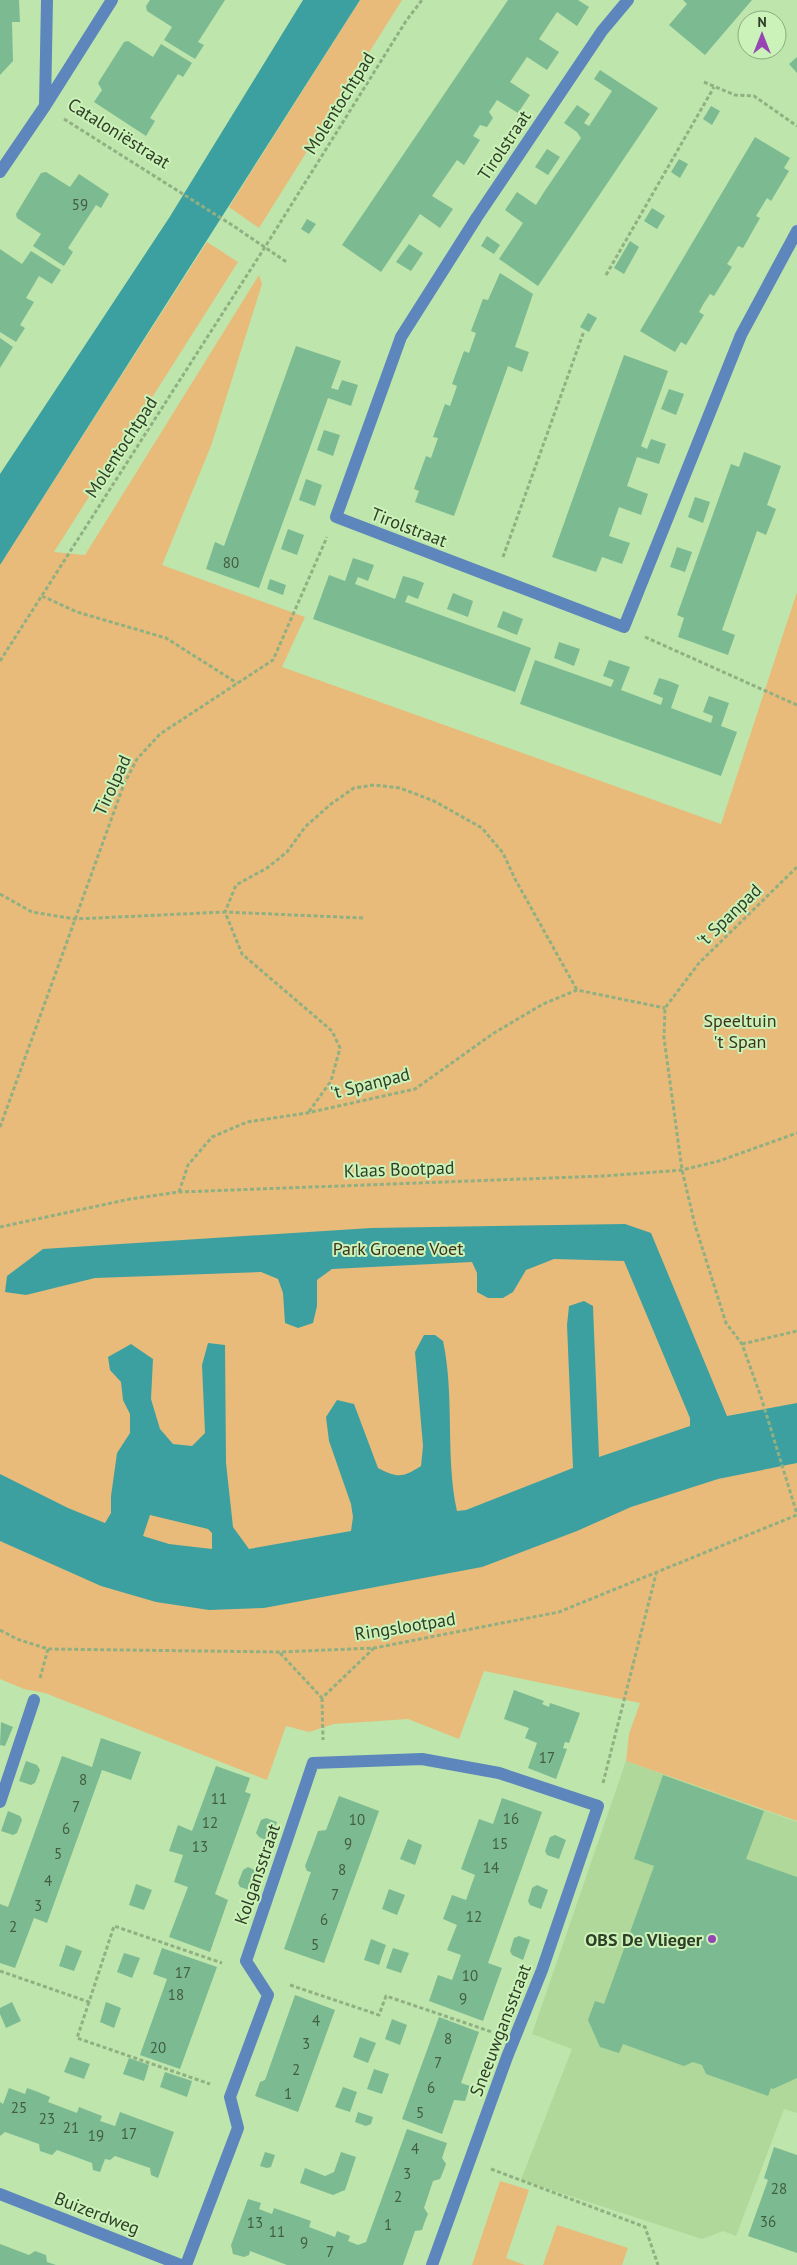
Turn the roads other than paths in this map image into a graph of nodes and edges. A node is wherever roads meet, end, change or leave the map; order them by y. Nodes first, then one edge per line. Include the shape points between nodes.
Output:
1 (46, 0) edge
2 (112, 0) edge
3 (628, 0) edge
4 (45, 106) junction
5 (0, 172) edge
6 (797, 230) edge
7 (34, 1700) road end
8 (0, 1802) edge
9 (598, 1806) joint
10 (0, 2194) edge
11 (182, 2265) edge
12 (186, 2265) edge
13 (432, 2265) edge

1 - 4 street, Cataloniëstraat
2 - 4 street
3 - 6 street, Tirolstraat via 602,31 400,337 336,517 624,627 741,335
4 - 5 street, Cataloniëstraat
7 - 8 street
9 - 12 street, Kolgansstraat via 499,1773 422,1759 313,1763 246,1961 268,1994 230,2097 238,2128
9 - 13 street, Sneeuwgansstraat via 542,1970
10 - 11 street, Buizerdweg

